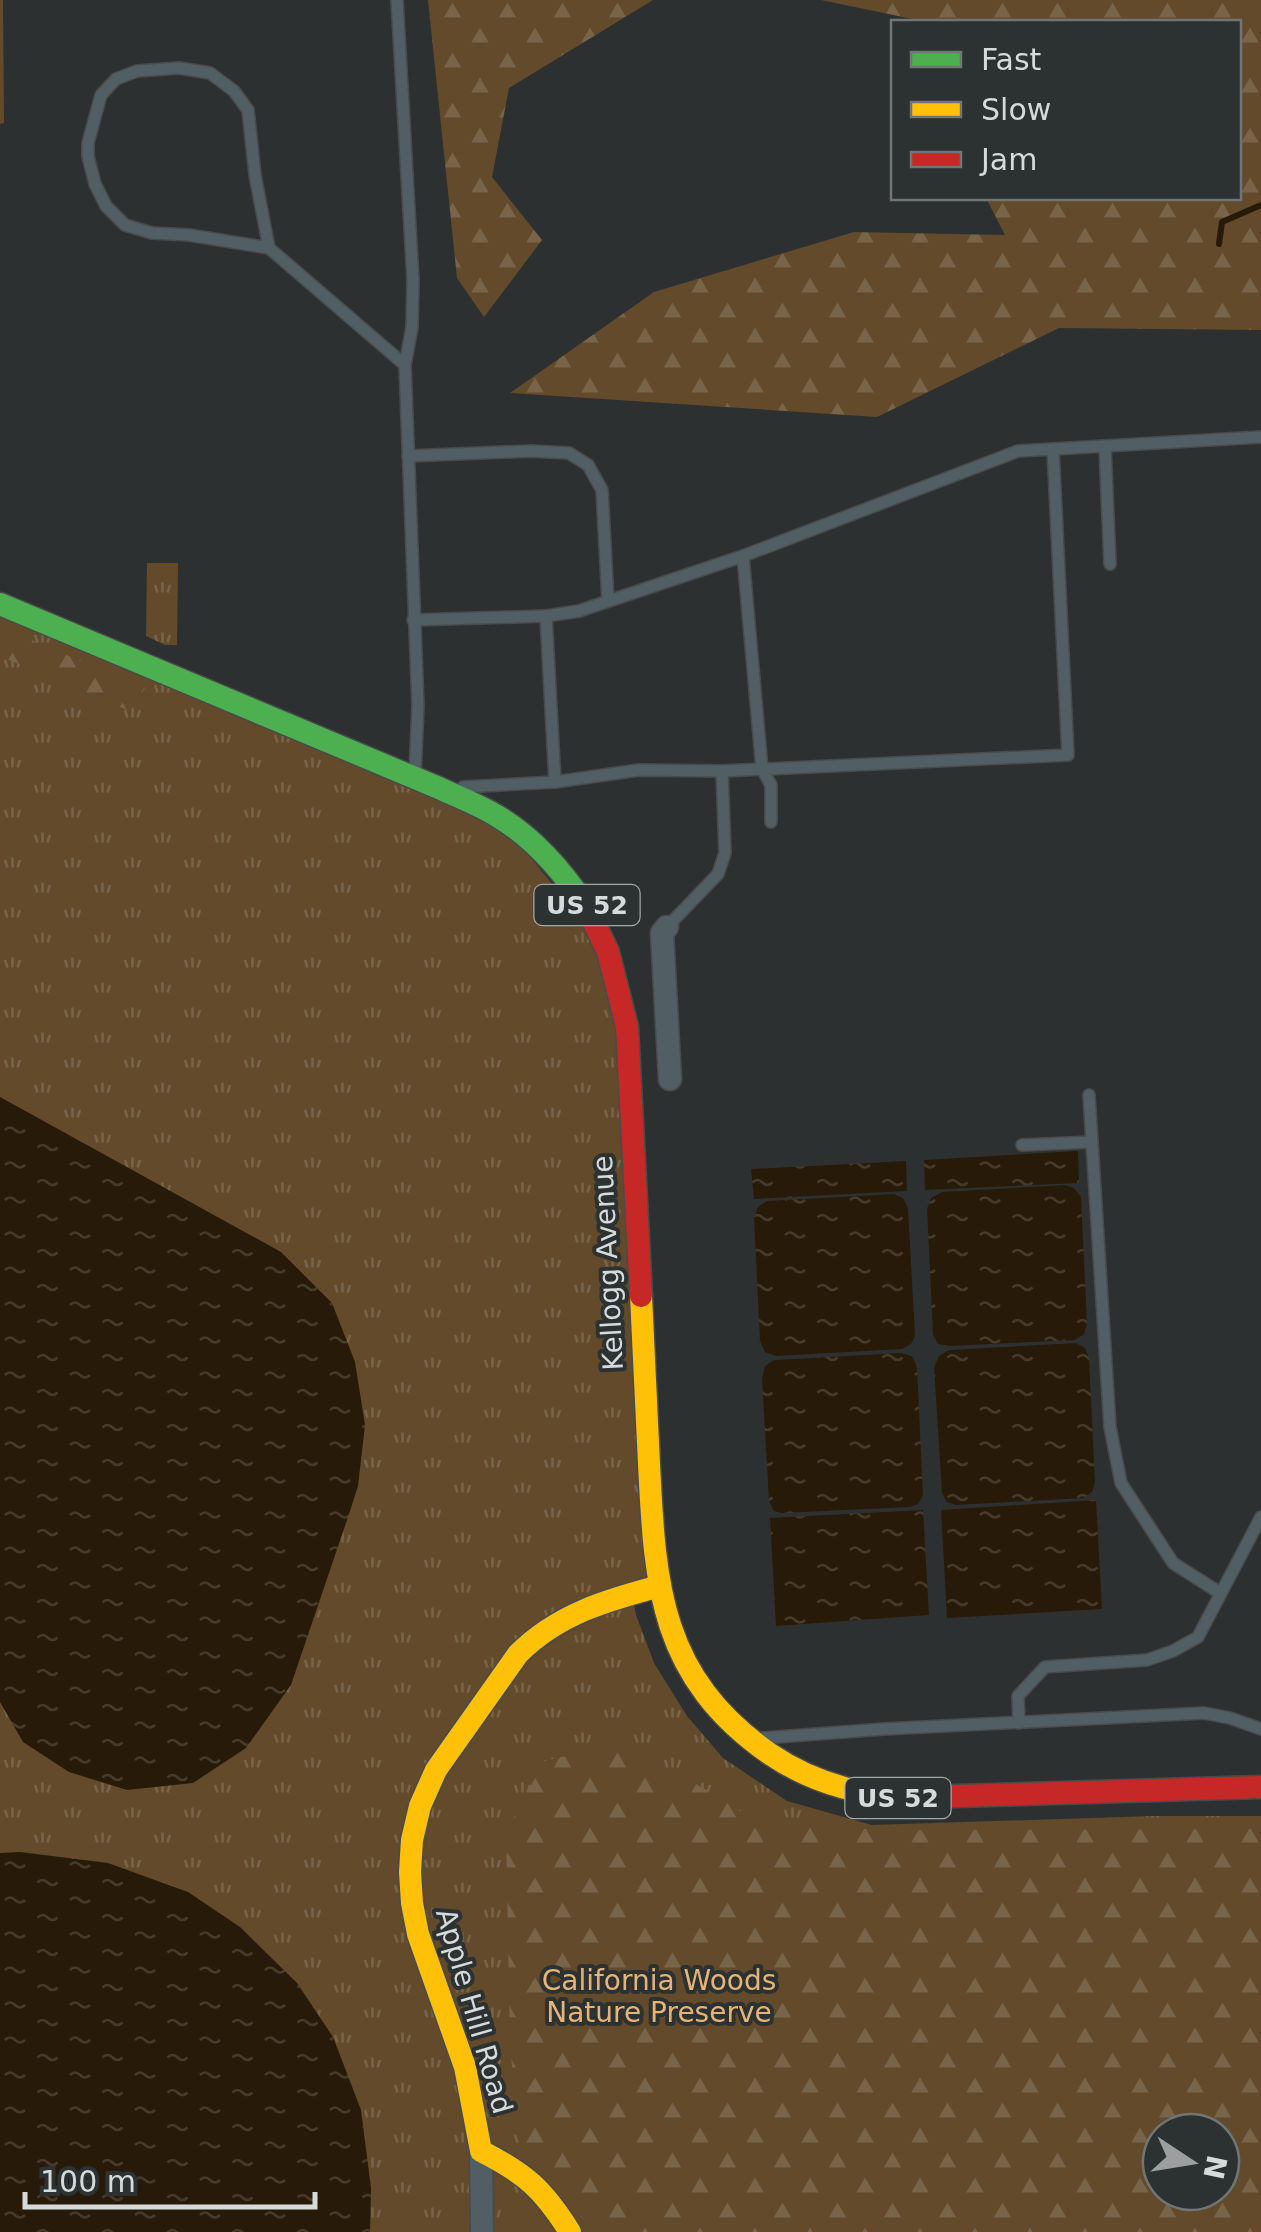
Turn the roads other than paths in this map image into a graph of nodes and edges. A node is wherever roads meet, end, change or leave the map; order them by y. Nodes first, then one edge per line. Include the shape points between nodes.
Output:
1 (397, 0) edge
2 (268, 248) junction
3 (405, 365) junction
4 (1261, 437) edge
5 (1105, 446) junction
6 (1053, 449) junction
7 (408, 456) junction
8 (744, 556) junction
9 (1110, 564) dead end
10 (608, 601) junction
11 (0, 604) edge
12 (546, 616) junction
13 (413, 620) junction
14 (762, 769) junction
15 (722, 771) junction
16 (414, 778) junction
17 (555, 782) junction
18 (439, 788) junction
19 (771, 822) dead end
20 (667, 926) joint
21 (670, 1079) dead end
22 (1089, 1096) dead end
23 (1092, 1142) junction
24 (1022, 1145) dead end
25 (1261, 1517) edge
26 (660, 1586) junction
27 (1220, 1593) junction
28 (1019, 1723) junction
29 (1261, 1729) edge
30 (751, 1739) junction
31 (1261, 1786) edge
32 (481, 2152) junction
33 (482, 2232) edge
34 (570, 2232) edge

1 - 3 lane via 413,280
2 - 2 lane via 248,110 234,92 210,73 179,68 116,79 102,95 88,142 106,206 125,225 152,233
2 - 3 lane
3 - 7 lane
4 - 5 lane
5 - 6 lane
5 - 9 lane
6 - 8 lane via 1018,451
6 - 14 lane via 1068,755
7 - 10 lane via 531,451 568,453 588,465 602,490
7 - 13 lane
8 - 10 lane
8 - 14 lane
10 - 12 lane
11 - 16 main road, Kellogg Avenue / US 52
12 - 13 lane
12 - 17 lane
13 - 16 lane
14 - 15 lane
14 - 19 lane via 771,785
15 - 17 lane via 640,770
15 - 20 lane via 725,853 718,874
16 - 18 main road, Kellogg Avenue / US 52
17 - 18 lane
18 - 26 main road, Kellogg Avenue / US 52 via 496,815 560,869 597,922 621,991
20 - 21 street via 662,932
22 - 23 lane
23 - 24 lane
23 - 27 lane via 1110,1428 1121,1483 1173,1564
25 - 27 lane
26 - 30 main road, Kellogg Avenue / US 52 via 674,1640 695,1676
26 - 32 main road, Apple Hill Road via 601,1601 541,1632 432,1777 420,1804 411,1852 412,1908 423,1958 462,2058
27 - 28 lane via 1198,1637 1173,1651 1147,1660 1045,1666 1018,1696
28 - 29 lane via 1204,1713
28 - 30 lane
30 - 31 main road, Kellogg Avenue / US 52 via 829,1783 902,1798
32 - 33 street
32 - 34 main road, Apple Hill Road via 534,2182

